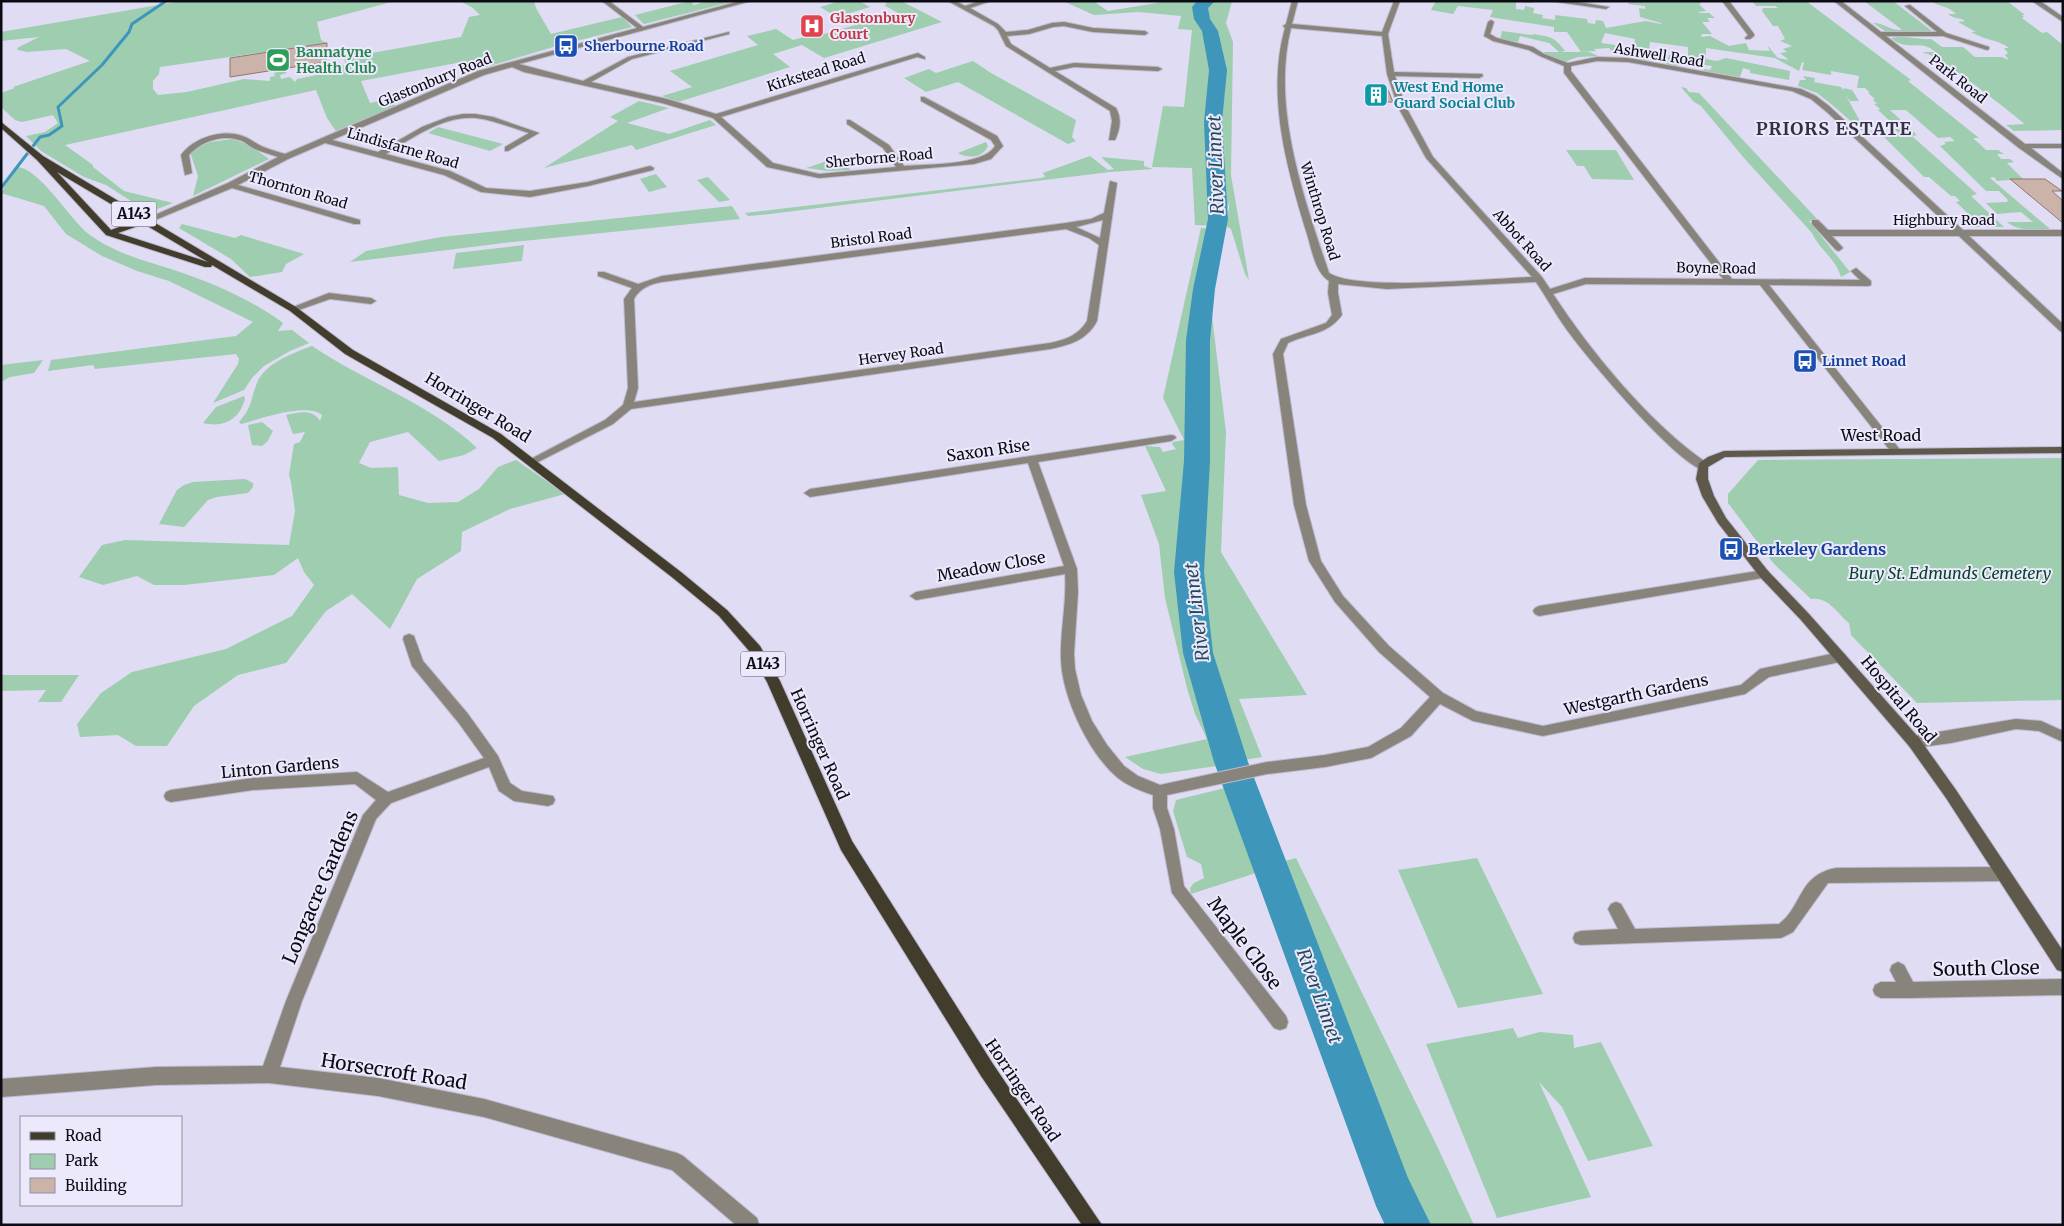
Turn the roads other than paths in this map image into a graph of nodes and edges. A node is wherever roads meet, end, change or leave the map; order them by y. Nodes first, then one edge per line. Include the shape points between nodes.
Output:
1 (606, 1) edge
2 (748, 1) edge
3 (951, 1) edge
4 (988, 1) edge
5 (1295, 1) edge
6 (1397, 1) edge
7 (1553, 1) edge
8 (1725, 1) edge
9 (1837, 1) edge
10 (2035, 1) edge
11 (1908, 6) dead end
12 (964, 8) junction
13 (1606, 8) dead end
14 (2050, 11) junction
15 (2063, 11) edge
16 (2063, 20) edge
17 (1491, 22) dead end
18 (1286, 26) junction
19 (643, 30) junction
20 (727, 33) dead end
21 (1145, 33) dead end
22 (1003, 34) junction
23 (1385, 34) junction
24 (1879, 34) junction
25 (1944, 34) junction
26 (1748, 38) dead end
27 (1987, 48) dead end
28 (923, 58) dead end
29 (512, 64) junction
30 (1568, 65) junction
31 (1158, 69) dead end
32 (1050, 70) junction
33 (1684, 71) junction
34 (1390, 74) junction
35 (1479, 76) dead end
36 (584, 83) junction
37 (1684, 84) dead end
38 (924, 99) dead end
39 (716, 116) junction
40 (850, 122) dead end
41 (1, 124) edge
42 (1112, 138) dead end
43 (324, 140) junction
44 (2022, 146) junction
45 (2063, 146) edge
46 (508, 149) dead end
47 (379, 154) junction
48 (285, 157) junction
49 (40, 158) junction
50 (650, 168) dead end
51 (901, 168) junction
52 (188, 173) dead end
53 (2063, 177) edge
54 (1113, 183) dead end
55 (231, 185) junction
56 (1107, 215) junction
57 (145, 221) junction
58 (357, 222) dead end
59 (1815, 222) dead end
60 (1066, 226) junction
61 (109, 233) junction
62 (1826, 233) junction
63 (2063, 233) edge
64 (1962, 234) junction
65 (1103, 244) junction
66 (1839, 248) dead end
67 (227, 271) junction
68 (1856, 271) dead end
69 (601, 274) dead end
70 (1540, 279) junction
71 (1334, 280) junction
72 (1729, 281) junction
73 (1762, 282) junction
74 (638, 287) junction
75 (1549, 292) junction
76 (372, 301) dead end
77 (293, 309) junction
78 (2063, 329) edge
79 (628, 406) junction
80 (1171, 438) dead end
81 (2063, 450) edge
82 (1896, 451) junction
83 (1032, 460) junction
84 (532, 461) junction
85 (1704, 466) junction
86 (810, 493) dead end
87 (1072, 569) junction
88 (1764, 574) junction
89 (916, 596) dead end
90 (1539, 611) dead end
91 (409, 639) dead end
92 (1840, 657) junction
93 (1438, 697) junction
94 (2063, 737) edge
95 (1914, 742) junction
96 (493, 760) junction
97 (1160, 791) junction
98 (171, 796) dead end
99 (386, 799) junction
100 (548, 800) dead end
101 (2003, 874) junction
102 (1616, 909) dead end
103 (1630, 936) junction
104 (1580, 938) dead end
105 (2063, 965) edge
106 (1898, 970) dead end
107 (2063, 987) edge
108 (1881, 990) dead end
109 (1910, 990) junction
110 (1280, 1022) dead end
111 (269, 1074) junction
112 (1, 1088) edge
113 (750, 1225) edge
114 (1093, 1225) edge

1 - 19 street
2 - 19 street, Glastonbury Road
3 - 12 street
4 - 12 street
5 - 18 street, Winthrop Road
6 - 23 street, Abbot Road
7 - 13 street
8 - 26 street via 1752,35
9 - 24 street, Park Road
10 - 14 street
11 - 25 street
12 - 22 street via 989,20
14 - 15 street
14 - 16 street
17 - 30 street via 1486,35 1531,48
18 - 23 street
18 - 71 street, Winthrop Road via 1281,86 1289,159 1325,274
19 - 29 street, Glastonbury Road
20 - 36 street via 630,58
21 - 22 street via 1093,30 1064,24
22 - 32 street via 1008,45
23 - 34 street, Abbot Road
24 - 25 street
24 - 44 street, Park Road
25 - 27 street
28 - 39 street, Kirkstead Road via 918,55
29 - 36 street, Sherborne Road
29 - 43 street, Glastonbury Road via 481,73
30 - 33 street, Ashwell Road via 1601,58
30 - 72 street via 1567,71
31 - 32 street via 1074,65
32 - 42 street via 1113,110 1117,117
33 - 37 street
33 - 64 street, Ashwell Road via 1793,89 1817,99
34 - 35 street
34 - 70 street, Abbot Road via 1402,108 1430,158
36 - 39 street, Sherborne Road
38 - 51 street, Sherborne Road via 994,138 999,146 996,153 974,162
39 - 51 street, Sherborne Road via 770,166 819,176
40 - 51 street via 889,147
41 - 49 main road, Horringer Road / A143
43 - 47 street, Lindisfarne Road
43 - 48 street, Glastonbury Road
44 - 45 street
44 - 53 street, Park Road
46 - 47 street via 535,133 481,117 456,117
47 - 50 street, Lindisfarne Road via 447,173 484,190 530,194 588,184
48 - 52 street via 234,136 208,140 188,149 185,155
48 - 55 street, Glastonbury Road
49 - 57 main road, Horringer Road / A143
49 - 61 main road, Horringer Road / A143
54 - 56 street, Hervey Road
55 - 57 street, Glastonbury Road
55 - 58 street, Thornton Road
56 - 60 street, Bristol Road
56 - 65 street, Hervey Road
57 - 61 main road, A143
57 - 67 main road, Horringer Road / A143
59 - 62 street
60 - 65 street
60 - 74 street, Bristol Road via 662,279
61 - 67 main road, Horringer Road / A143
62 - 64 street, Highbury Road
62 - 66 street
63 - 64 street, Highbury Road
64 - 78 street, Ashwell Road
65 - 79 street, Hervey Road via 1092,321 1086,331 1063,343
67 - 77 main road, Horringer Road / A143
68 - 73 street, Boyne Road via 1868,283
69 - 74 street
70 - 71 street, Winthrop Road via 1387,286
70 - 75 street, Abbot Road
71 - 93 street, Westgarth Gardens via 1332,293 1337,315 1329,324 1284,341 1278,354 1300,505 1315,561 1339,599 1384,649
72 - 73 street, Boyne Road
72 - 75 street, Boyne Road via 1585,281
73 - 82 street
74 - 79 street via 629,303 632,388
75 - 85 street, Abbot Road via 1572,330 1633,402 1680,450
76 - 77 street via 329,296
77 - 84 main road, Horringer Road / A143 via 349,352 497,436
79 - 84 street via 609,422
80 - 83 street, Saxon Rise
81 - 82 street, West Road
82 - 85 street, West Road via 1724,454
83 - 86 street, Saxon Rise
83 - 87 street
84 - 114 main road, Horringer Road / A143 via 723,613 755,649 773,681 846,845 986,1070
85 - 88 street, Hospital Road via 1702,480 1708,496 1722,520
87 - 89 street, Meadow Close
87 - 97 street via 1068,670 1078,704 1093,735 1119,770 1146,788
88 - 90 street
88 - 92 street, Hospital Road
91 - 96 street via 417,663
92 - 93 street, Westgarth Gardens via 1765,673 1745,689 1543,731 1473,716
92 - 95 street, Hospital Road
93 - 97 street via 1406,732 1371,752
94 - 95 street via 2041,726 2016,724
95 - 101 street, Hospital Road
96 - 99 street, Longacre Gardens
96 - 100 street via 504,787 519,797
97 - 110 street, Maple Close via 1160,808 1167,828 1177,888
98 - 99 street, Linton Gardens via 253,784 356,778
99 - 111 street, Longacre Gardens via 370,815 294,1001
101 - 103 street via 1836,874 1824,877 1816,885 1781,931
101 - 105 street, Hospital Road
102 - 103 street
103 - 104 street
106 - 109 street
107 - 109 street, South Close
108 - 109 street, South Close
111 - 112 street, Horsecroft Road via 156,1076
111 - 113 street, Horsecroft Road via 378,1086 484,1108 677,1162

